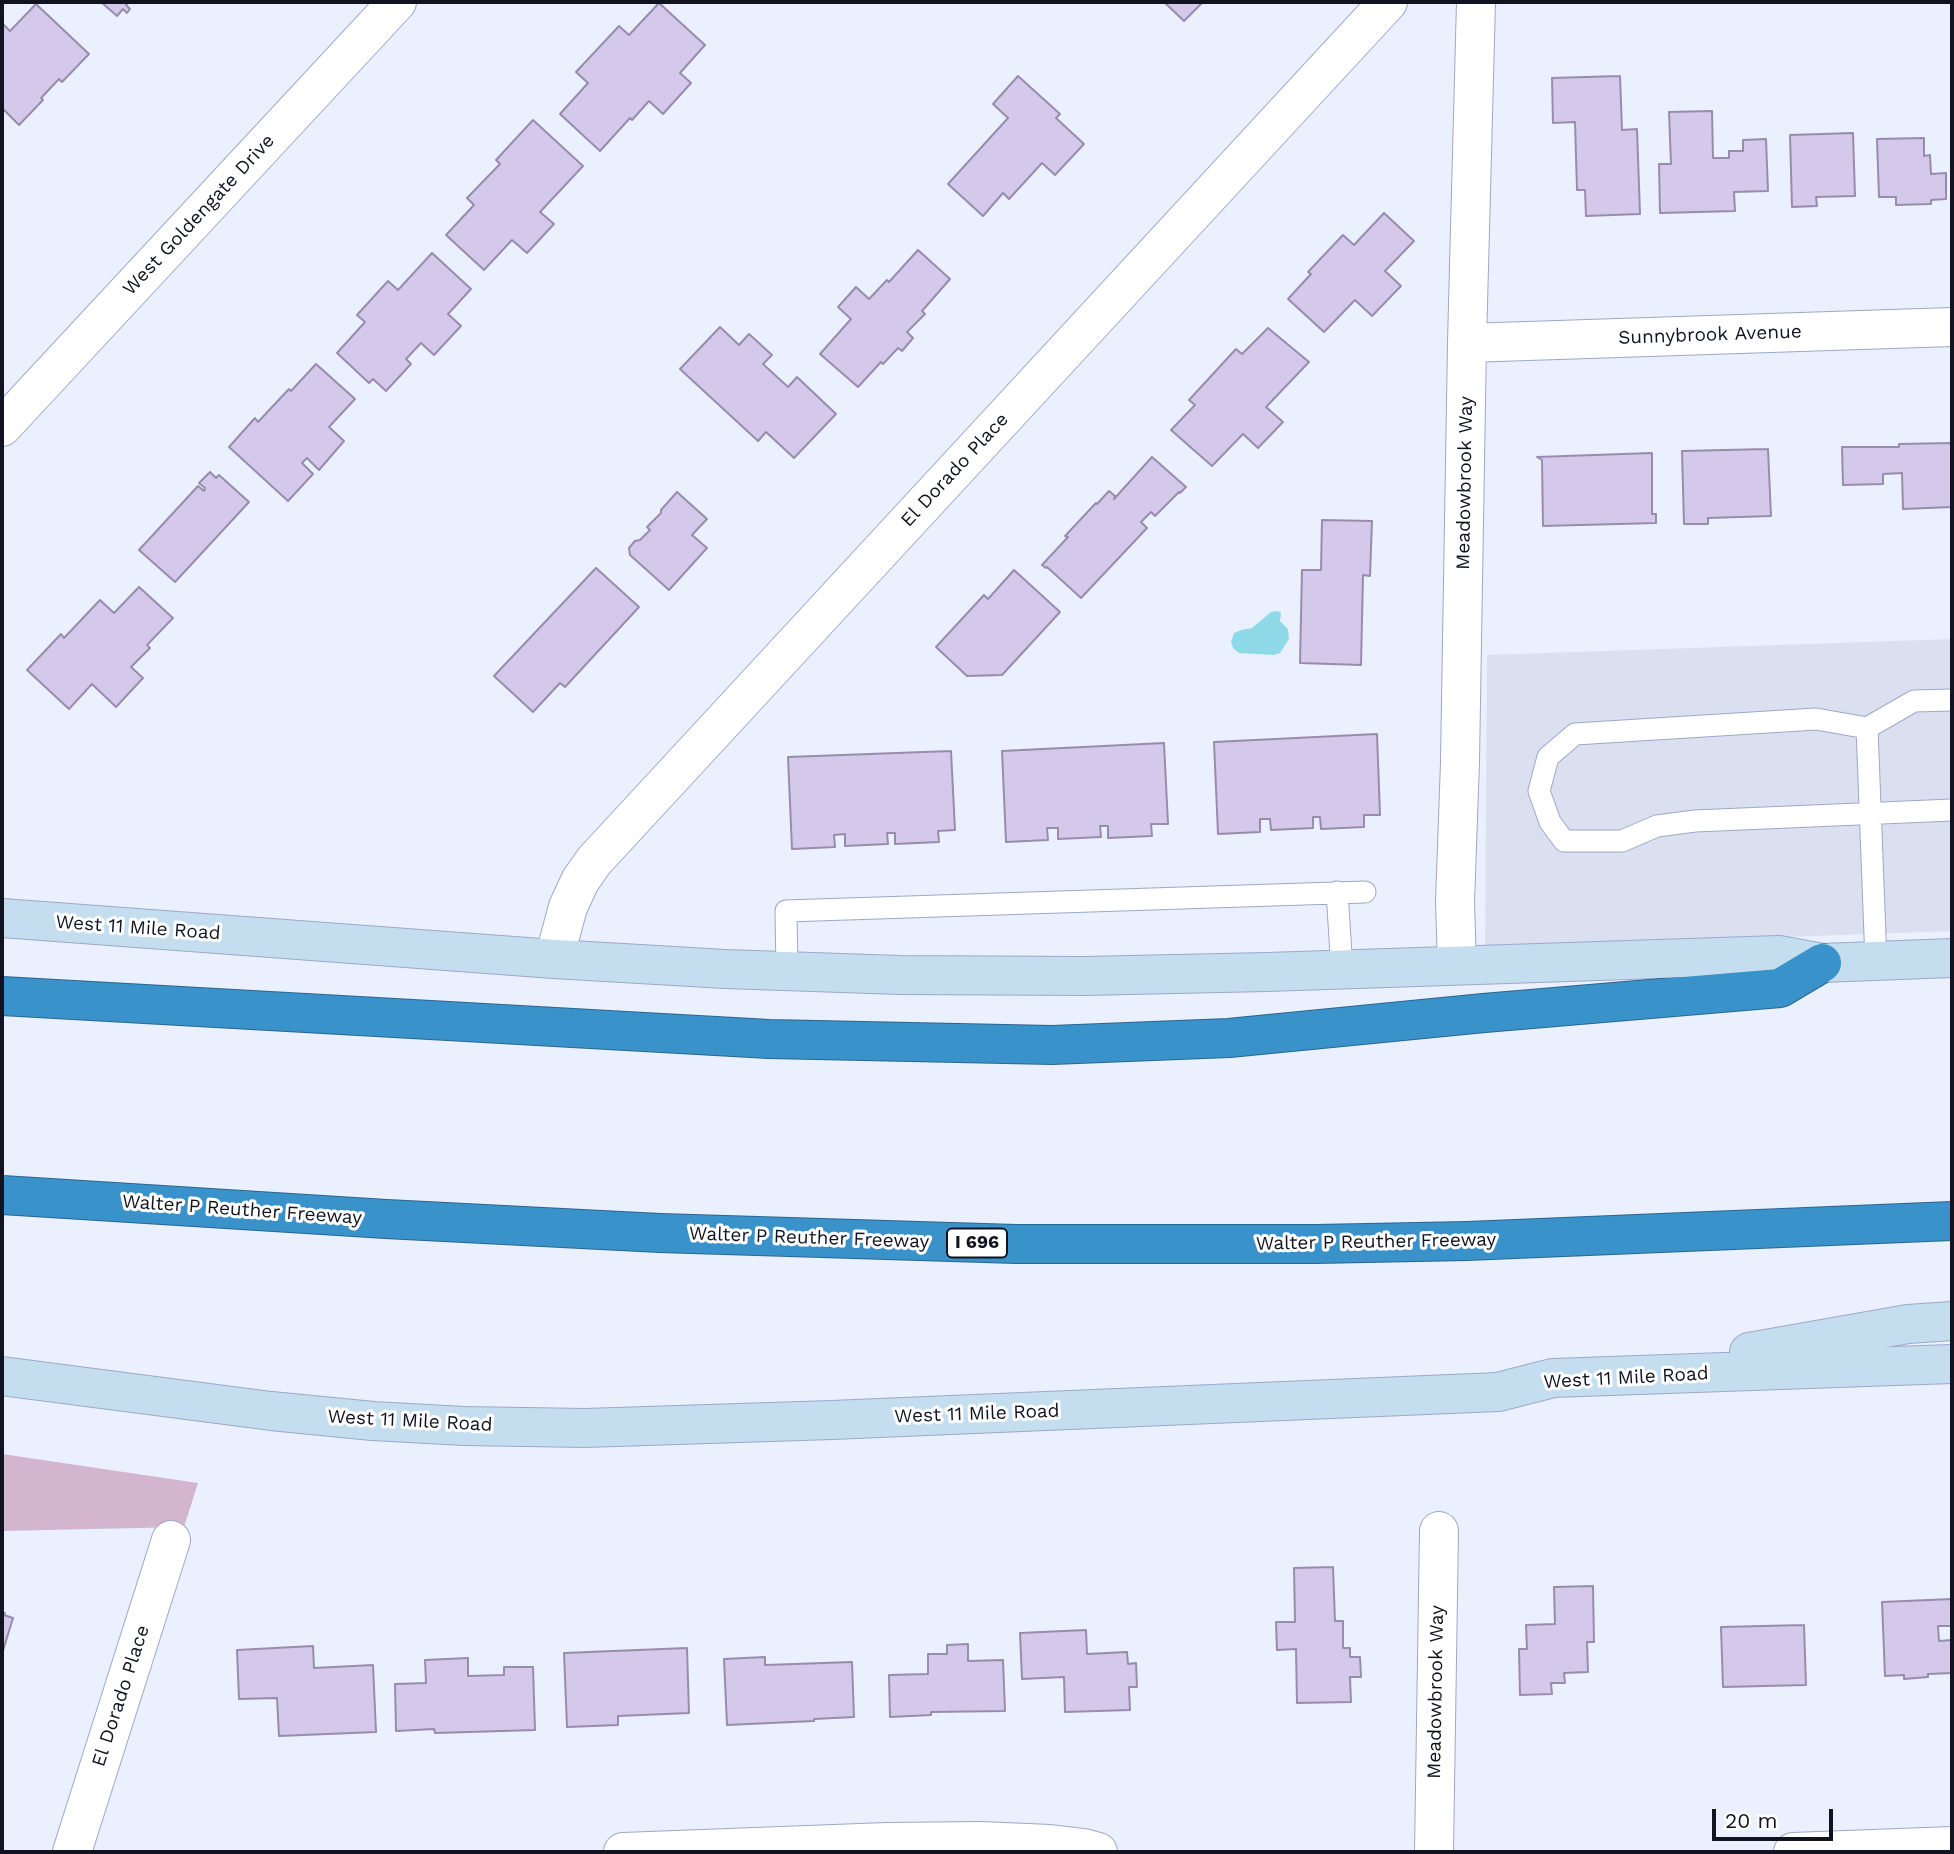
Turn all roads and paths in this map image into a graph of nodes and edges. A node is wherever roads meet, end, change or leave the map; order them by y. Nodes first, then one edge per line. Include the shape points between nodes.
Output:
1 (397, 2) edge
2 (1388, 2) edge
3 (1476, 2) edge
4 (1952, 327) edge
5 (1467, 343) junction
6 (2, 427) edge
7 (1952, 700) edge
8 (1867, 728) junction
9 (1952, 810) edge
10 (1870, 813) junction
11 (1337, 892) junction
12 (1365, 892) dead end
13 (2, 918) edge
14 (1952, 958) edge
15 (554, 959) junction
16 (1876, 961) junction
17 (1822, 963) junction
18 (1457, 965) junction
19 (1342, 970) junction
20 (787, 971) junction
21 (2, 996) edge
22 (2, 1195) edge
23 (1952, 1221) edge
24 (1952, 1321) edge
25 (1952, 1364) edge
26 (2, 1376) edge
27 (1606, 1377) junction
28 (1439, 1531) dead end
29 (171, 1539) dead end
30 (1952, 1846) edge
31 (72, 1852) edge
32 (623, 1852) edge
33 (1098, 1852) edge
34 (1434, 1852) edge
35 (1793, 1852) edge

1 - 6 street, West Goldengate Drive
2 - 15 street, El Dorado Place via 594,861 568,907
3 - 5 street, Meadowbrook Way
4 - 5 street, Sunnybrook Avenue
5 - 18 street, Meadowbrook Way
7 - 8 lane via 1914,701
8 - 10 lane
8 - 10 lane via 1816,719 1575,734 1548,757 1539,791 1550,822 1564,841 1622,841 1657,825 1695,821
9 - 10 lane
10 - 16 lane
11 - 12 lane
11 - 19 lane
11 - 20 lane via 786,911
13 - 15 main road, West 11 Mile Road
14 - 16 main road, West 11 Mile Road
15 - 20 main road, West 11 Mile Road
16 - 17 main road, West 11 Mile Road
17 - 18 main road, West 11 Mile Road via 1779,955
17 - 21 highway via 1780,988 1229,1038 1052,1045 769,1039
18 - 19 main road, West 11 Mile Road
19 - 20 main road, West 11 Mile Road via 1084,976
22 - 23 highway, Walter P Reuther Freeway / I 696 via 660,1233 1016,1244 1426,1242
24 - 27 main road via 1908,1324
25 - 27 main road, West 11 Mile Road
26 - 27 main road, West 11 Mile Road via 373,1421 585,1428 1498,1392 1553,1378
28 - 34 street, Meadowbrook Way
29 - 31 street, El Dorado Place
30 - 35 street
32 - 33 street via 980,1842 1050,1843

